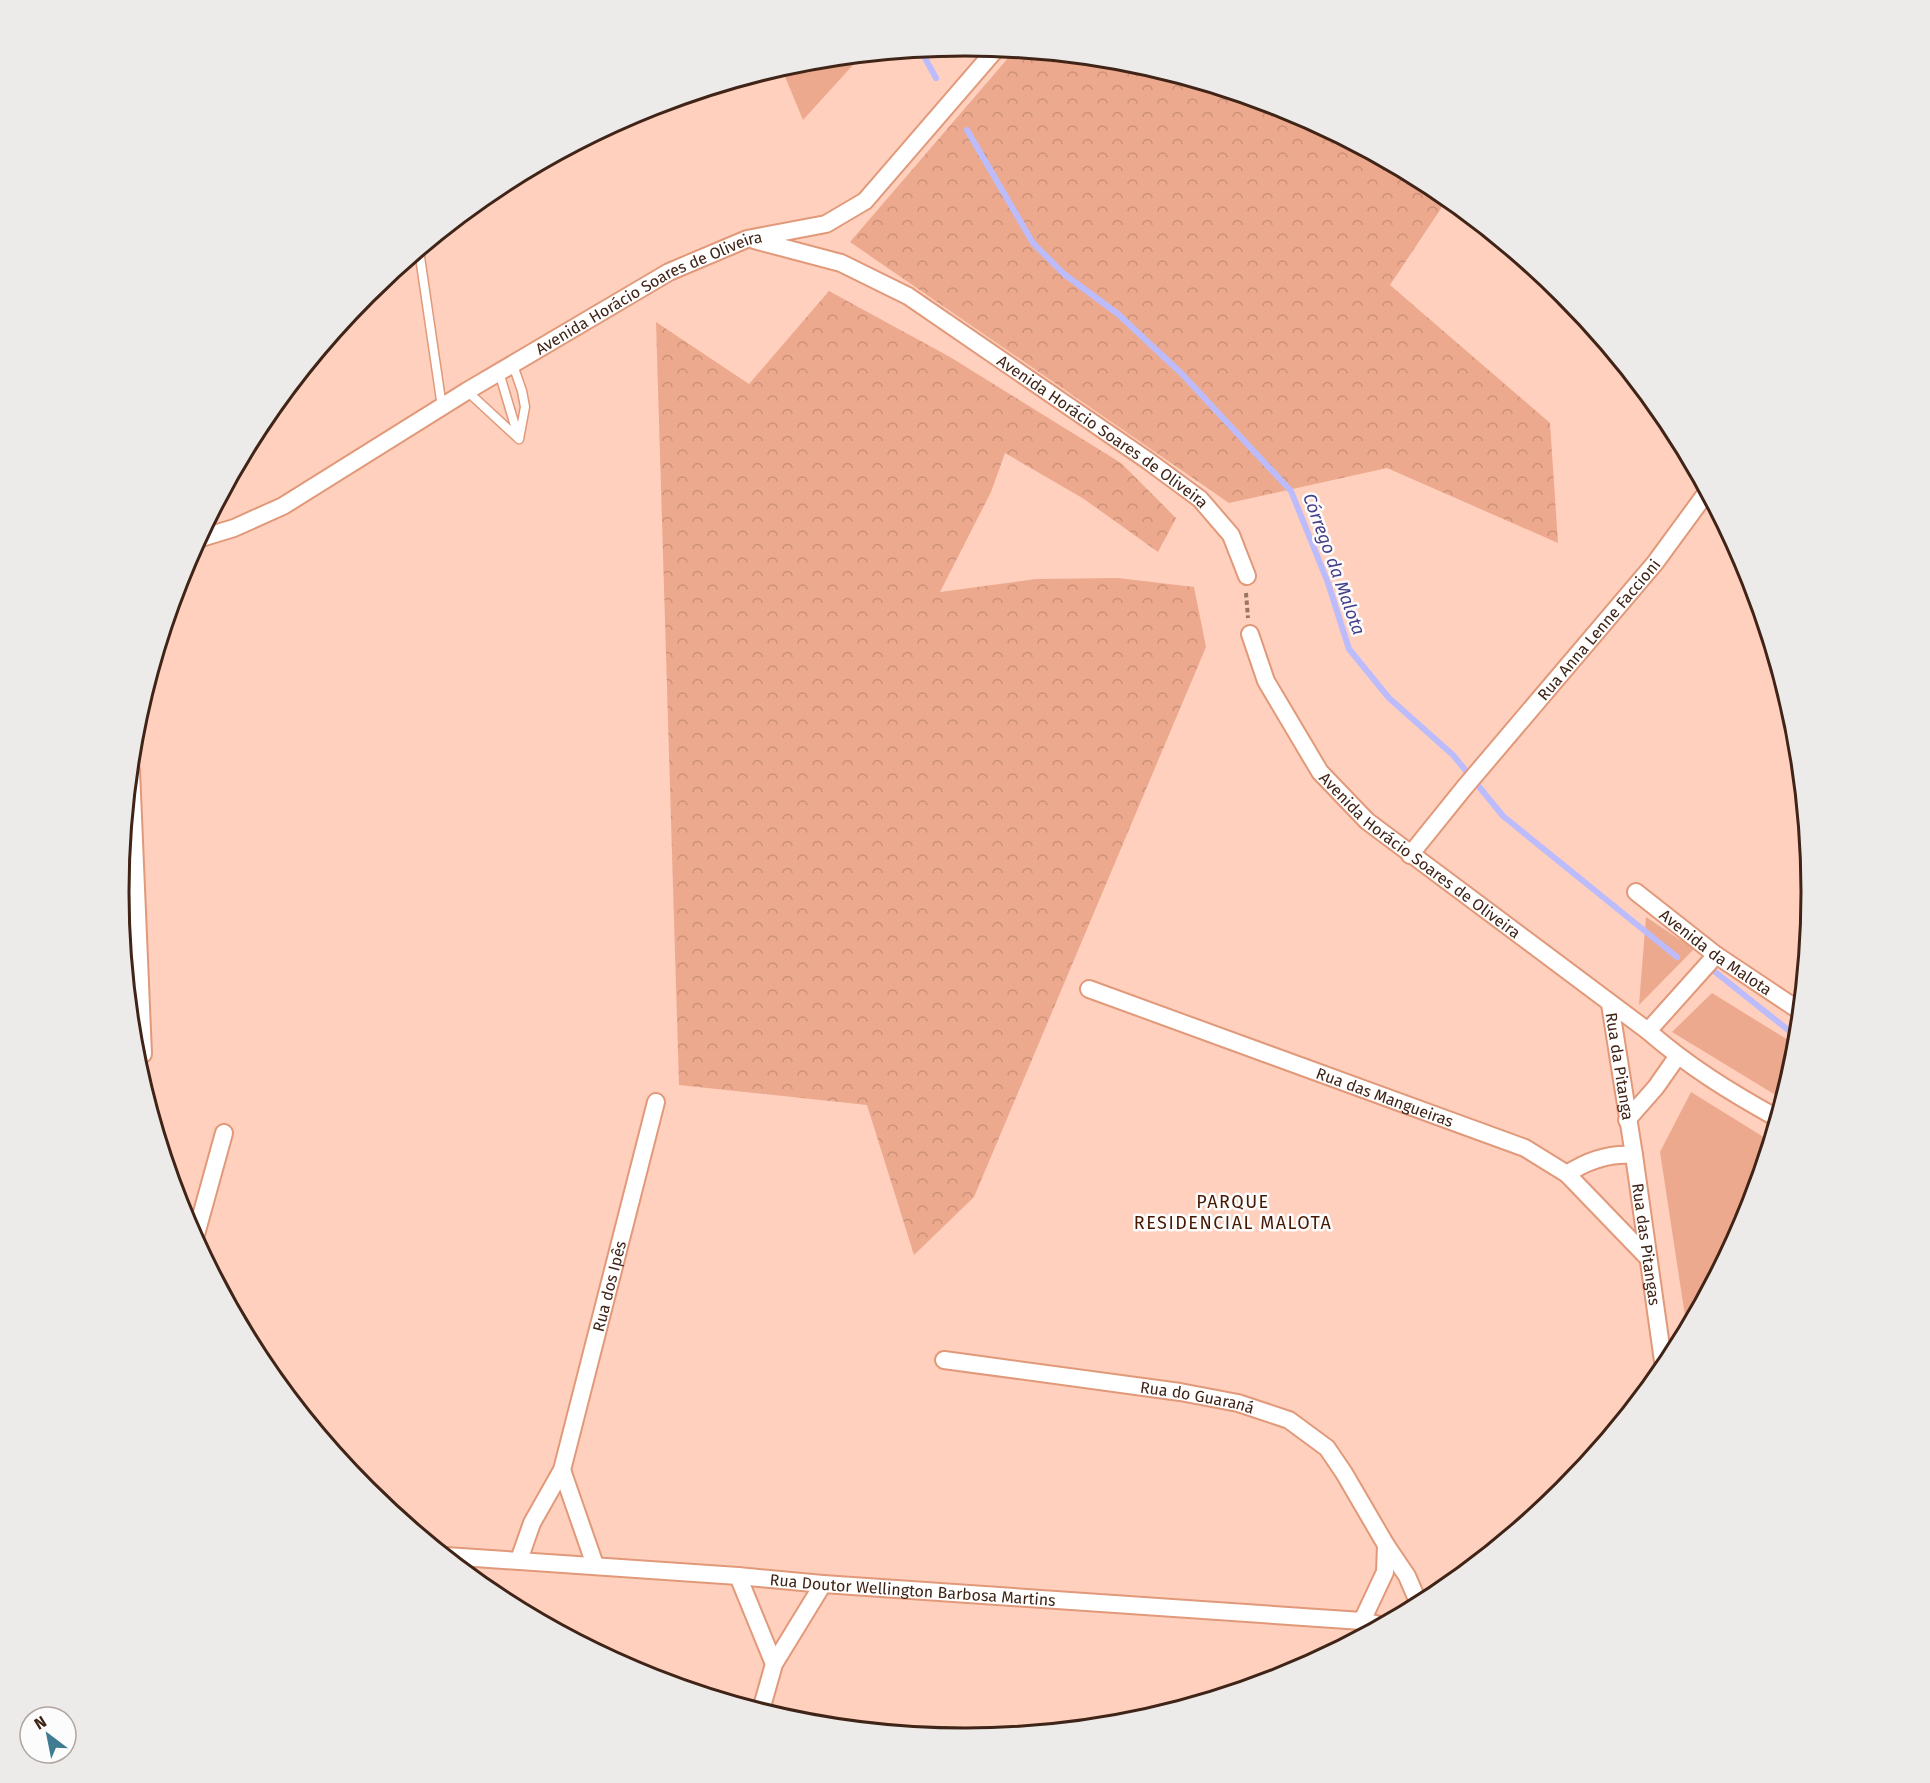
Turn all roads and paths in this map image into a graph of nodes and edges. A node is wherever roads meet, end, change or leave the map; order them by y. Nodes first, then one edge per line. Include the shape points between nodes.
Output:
1 (990, 56) edge
2 (747, 239) junction
3 (420, 258) edge
4 (506, 369) junction
5 (467, 391) junction
6 (442, 407) junction
7 (519, 439) junction
8 (1702, 498) edge
9 (209, 536) edge
10 (1247, 576) joint
11 (1250, 634) joint
12 (132, 822) edge
13 (1410, 855) junction
14 (1636, 892) dead end
15 (1716, 955) junction
16 (1089, 989) dead end
17 (1610, 1004) junction
18 (1793, 1006) edge
19 (1648, 1031) junction
20 (142, 1039) edge
21 (1677, 1056) junction
22 (656, 1102) dead end
23 (1771, 1115) edge
24 (1628, 1120) junction
25 (224, 1133) dead end
26 (1634, 1155) junction
27 (1567, 1174) junction
28 (199, 1224) edge
29 (1648, 1258) junction
30 (1662, 1353) edge
31 (944, 1360) dead end
32 (562, 1470) junction
33 (1386, 1545) junction
34 (458, 1557) edge
35 (519, 1560) junction
36 (595, 1565) junction
37 (738, 1575) junction
38 (824, 1584) junction
39 (1415, 1595) edge
40 (1362, 1621) junction
41 (1369, 1623) edge
42 (774, 1664) junction
43 (763, 1702) edge

1 - 2 street via 866,201 826,224
2 - 4 street, Avenida Horácio Soares de Oliveira via 669,272
2 - 10 street, Avenida Horácio Soares de Oliveira via 841,263 908,296 1200,499 1231,535
3 - 6 lane
4 - 5 street, Avenida Horácio Soares de Oliveira
4 - 7 lane
4 - 7 lane via 522,392 525,407
5 - 6 street, Avenida Horácio Soares de Oliveira
5 - 7 lane
6 - 9 street, Avenida Horácio Soares de Oliveira via 283,506
8 - 13 street, Rua Anna Lenne Faccioni via 1655,563
10 - 11 path
11 - 13 street, Avenida Horácio Soares de Oliveira via 1266,681 1320,772 1367,821
12 - 20 street
13 - 17 street, Avenida Horácio Soares de Oliveira
14 - 15 street, Avenida da Malota
15 - 18 street, Avenida da Malota
15 - 19 street
16 - 27 street, Rua das Mangueiras via 1525,1148
17 - 19 street, Avenida Horácio Soares de Oliveira
17 - 24 street, Rua da Pitanga
19 - 21 street, Avenida Horácio Soares de Oliveira
21 - 23 street, Avenida Horácio Soares de Oliveira
21 - 24 street, Rua da Pitanga
22 - 32 street, Rua dos Ipês
24 - 26 street, Rua das Pitangas
25 - 28 street
26 - 27 street via 1606,1156 1585,1162
26 - 29 street, Rua das Pitangas
27 - 29 street, Rua das Mangueiras
29 - 30 street, Rua das Pitangas
31 - 33 street, Rua do Guaraná via 1180,1392 1238,1403 1289,1419 1327,1448
32 - 35 street, Rua dos Ipês via 532,1523
32 - 36 street
33 - 39 street, Rua do Guaraná
33 - 40 street via 1384,1572
34 - 35 street, Rua Doutor Wellington Barbosa Martins
35 - 36 street, Rua Doutor Wellington Barbosa Martins
36 - 37 street, Rua Doutor Wellington Barbosa Martins
37 - 38 street, Rua Doutor Wellington Barbosa Martins
37 - 42 street
38 - 40 street, Rua Doutor Wellington Barbosa Martins
38 - 42 street
40 - 41 street, Rua Doutor Wellington Barbosa Martins
42 - 43 street

